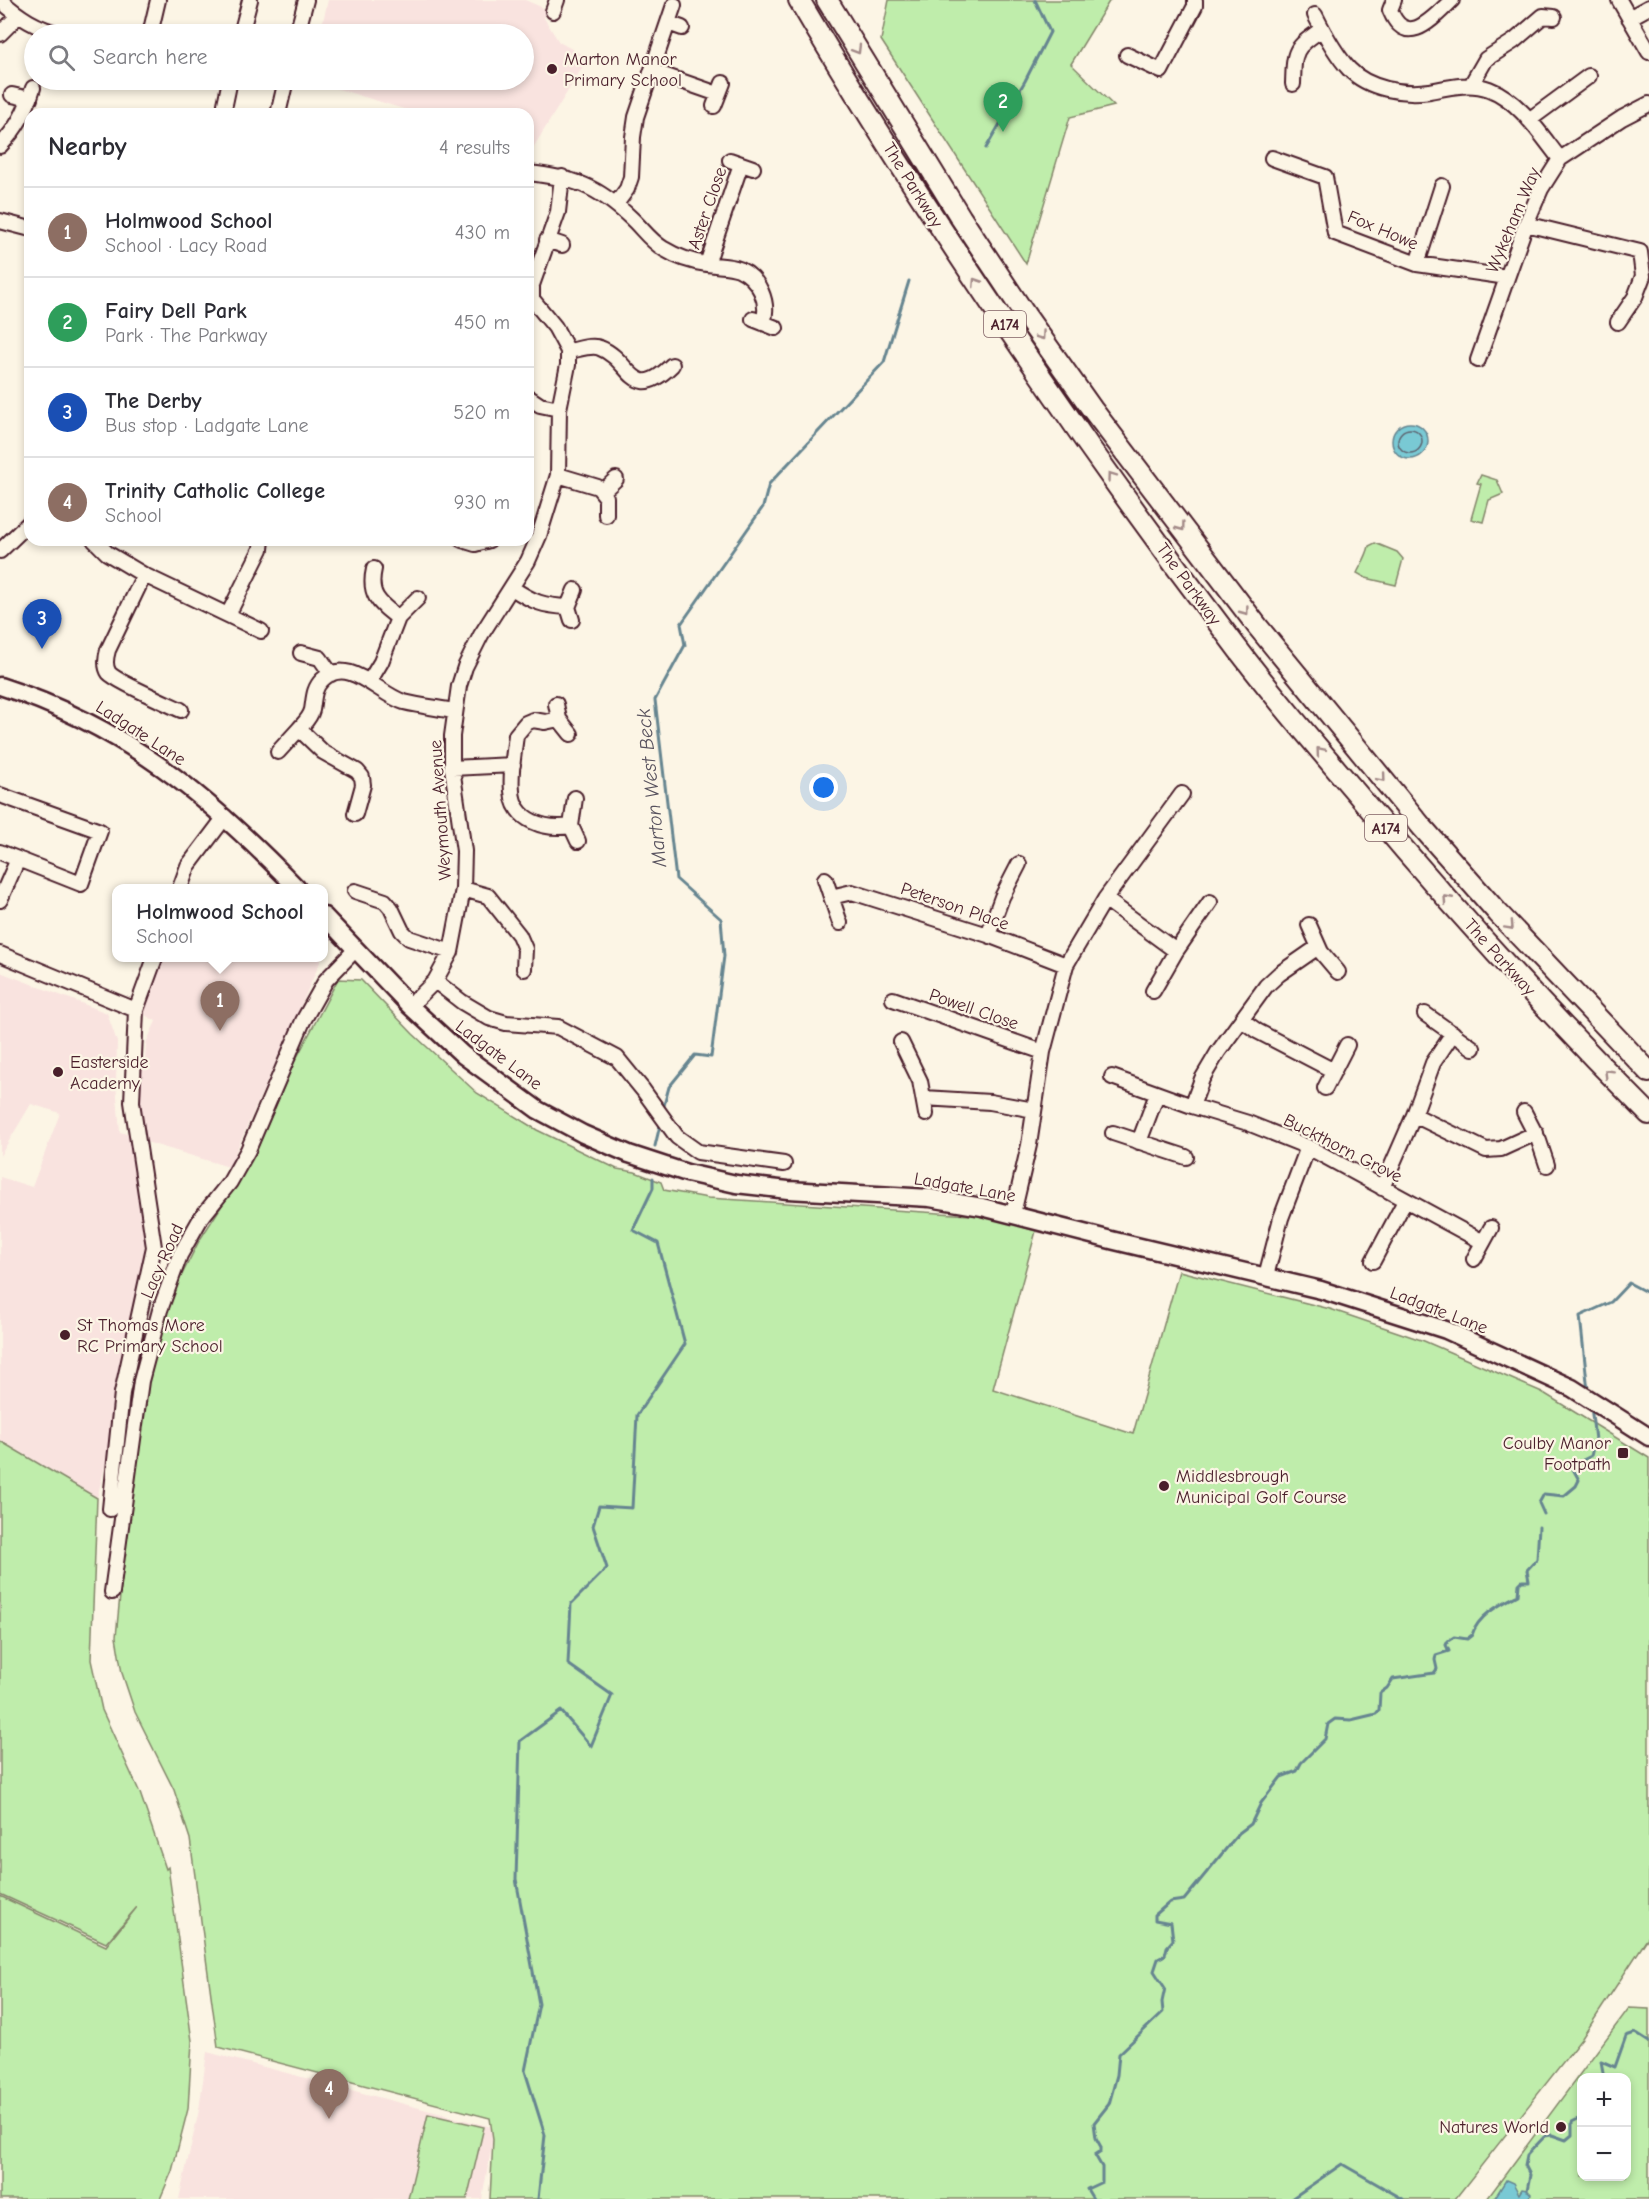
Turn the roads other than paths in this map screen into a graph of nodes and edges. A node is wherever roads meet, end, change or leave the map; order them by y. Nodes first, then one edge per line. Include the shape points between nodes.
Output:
1 (0, 0) edge
2 (158, 0) edge
3 (250, 0) edge
4 (306, 0) edge
5 (799, 0) edge
6 (827, 0) edge
7 (1195, 0) edge
8 (1394, 0) edge
9 (1452, 0) edge
10 (1618, 0) edge
11 (675, 5) dead end
12 (1649, 7) edge
13 (1315, 15) dead end
14 (18, 16) junction
15 (1554, 17) dead end
16 (1629, 18) junction
17 (34, 24) edge
18 (152, 24) edge
19 (244, 24) edge
20 (300, 24) edge
21 (668, 24) junction
22 (682, 28) dead end
23 (1322, 29) junction
24 (0, 34) edge
25 (1649, 52) edge
26 (1127, 55) dead end
27 (652, 71) junction
28 (1589, 76) dead end
29 (1293, 84) dead end
30 (1471, 85) junction
31 (228, 90) edge
32 (284, 90) edge
33 (12, 94) dead end
34 (718, 94) dead end
35 (225, 104) dead end
36 (1649, 104) edge
37 (25, 108) edge
38 (279, 108) edge
39 (24, 111) edge
40 (1529, 120) junction
41 (0, 146) edge
42 (1272, 158) dead end
43 (1560, 159) junction
44 (741, 164) dead end
45 (534, 174) edge
46 (562, 177) junction
47 (1442, 186) dead end
48 (616, 204) junction
49 (0, 221) edge
50 (1526, 224) junction
51 (24, 227) edge
52 (548, 240) junction
53 (562, 245) dead end
54 (707, 264) junction
55 (1417, 264) junction
56 (534, 275) edge
57 (1507, 277) junction
58 (534, 304) edge
59 (1618, 322) dead end
60 (776, 328) dead end
61 (568, 351) junction
62 (1478, 360) dead end
63 (672, 364) dead end
64 (534, 401) edge
65 (559, 409) junction
66 (558, 475) junction
67 (616, 479) dead end
68 (603, 491) junction
69 (606, 514) dead end
70 (24, 528) edge
71 (534, 532) edge
72 (100, 546) edge
73 (261, 546) edge
74 (528, 546) edge
75 (0, 551) edge
76 (374, 569) dead end
77 (144, 575) junction
78 (512, 588) junction
79 (575, 590) dead end
80 (418, 598) dead end
81 (228, 615) junction
82 (398, 618) junction
83 (261, 631) dead end
84 (300, 653) dead end
85 (331, 674) junction
86 (369, 682) junction
87 (0, 686) edge
88 (556, 704) dead end
89 (181, 710) dead end
90 (454, 711) junction
91 (559, 719) junction
92 (299, 729) junction
93 (571, 734) dead end
94 (278, 752) dead end
95 (513, 765) junction
96 (452, 768) junction
97 (1182, 794) dead end
98 (0, 795) edge
99 (575, 798) dead end
100 (355, 814) dead end
101 (225, 817) junction
102 (571, 826) junction
103 (578, 841) dead end
104 (0, 852) edge
105 (18, 859) junction
106 (1019, 864) dead end
107 (825, 879) dead end
108 (181, 884) edge
109 (293, 884) edge
110 (463, 889) junction
111 (355, 891) dead end
112 (831, 897) junction
113 (1105, 899) junction
114 (0, 900) edge
115 (1210, 902) dead end
116 (328, 920) edge
117 (840, 923) dead end
118 (1309, 925) dead end
119 (988, 935) junction
120 (539, 946) dead end
121 (1318, 946) junction
122 (356, 949) junction
123 (525, 949) junction
124 (1176, 951) junction
125 (451, 952) junction
126 (0, 954) edge
127 (153, 962) edge
128 (1066, 965) junction
129 (524, 969) dead end
130 (1338, 972) dead end
131 (435, 981) junction
132 (1153, 991) dead end
133 (893, 999) dead end
134 (410, 1006) junction
135 (136, 1010) junction
136 (1425, 1014) dead end
137 (1242, 1020) junction
138 (1453, 1033) junction
139 (902, 1042) dead end
140 (1347, 1045) dead end
141 (1473, 1048) dead end
142 (1043, 1052) junction
143 (1334, 1071) junction
144 (1649, 1072) edge
145 (1112, 1077) dead end
146 (1325, 1088) dead end
147 (1157, 1094) junction
148 (924, 1098) junction
149 (1192, 1106) junction
150 (1034, 1110) junction
151 (1524, 1112) dead end
152 (926, 1114) dead end
153 (1649, 1114) edge
154 (1414, 1115) junction
155 (1113, 1133) dead end
156 (1536, 1133) junction
157 (1139, 1142) junction
158 (1308, 1147) junction
159 (1186, 1157) dead end
160 (784, 1164) dead end
161 (1547, 1166) dead end
162 (1382, 1188) junction
163 (1406, 1201) junction
164 (1013, 1214) junction
165 (1491, 1228) dead end
166 (1483, 1242) junction
167 (1473, 1259) dead end
168 (1373, 1262) dead end
169 (1266, 1276) junction
170 (1649, 1437) edge
171 (110, 1509) dead end
172 (112, 1592) dead end

1 - 14 street
2 - 18 street
3 - 19 street
4 - 20 street
153 -> 5 highway, The Parkway / A174 via 1507,966 1415,862 1226,634 1088,446 982,291
6 -> 144 highway, The Parkway / A174 via 1026,316 1258,627 1422,827
7 - 26 street via 1161,71
8 - 9 street via 1390,10 1395,21 1406,29 1417,29
10 - 16 street
11 - 21 street
12 - 16 street
13 - 23 street
14 - 17 street
14 - 24 street
15 - 30 street via 1543,15 1486,59
16 - 25 street
21 - 22 street
21 - 27 street
23 - 29 street via 1299,46 1293,63
23 - 30 street via 1348,69 1379,86 1412,93
27 - 34 street
27 - 48 street via 636,117 631,177
28 - 40 street
30 - 40 street via 1490,89
31 - 35 street
32 - 38 street
33 - 37 street via 31,93
36 - 43 street, Wykeham Way
39 - 41 street
40 - 43 street
42 - 55 street, Fox Howe via 1325,177 1335,233
43 - 50 street, Wykeham Way
44 - 54 street, Aster Close
45 - 46 street
46 - 48 street
46 - 52 street via 558,212
47 - 55 street, Fox Howe
48 - 54 street via 664,250
49 - 51 street
50 - 57 street, Wykeham Way
50 - 59 street via 1640,252 1643,276
52 - 53 street
52 - 56 street
54 - 60 street via 739,269 754,281 764,297 765,315 758,321
55 - 57 street, Fox Howe
57 - 62 street, Wykeham Way
58 - 61 street via 555,327
61 - 63 street via 597,346 606,350 650,388
61 - 65 street, Weymouth Avenue
64 - 65 street
65 - 66 street, Weymouth Avenue
66 - 68 street
66 - 71 street, Weymouth Avenue
67 - 68 street
68 - 69 street
70 - 75 street
72 - 77 street
73 - 81 street
74 - 78 street, Weymouth Avenue
76 - 82 street via 372,586 377,599
77 - 81 street
77 - 89 street via 108,650 107,667 115,677
78 - 79 street via 532,602 570,613
78 - 90 street, Weymouth Avenue via 465,667
80 - 82 street
81 - 83 street
82 - 86 street
84 - 85 street via 320,658
85 - 86 street via 356,674
85 - 92 street via 315,690 312,710
86 - 90 street via 403,702
87 - 101 main road, Ladgate Lane via 66,710 126,742 159,763
88 - 91 street
90 - 96 street, Weymouth Avenue
91 - 93 street
91 - 95 street via 533,720 520,728
92 - 94 street
92 - 100 street via 323,752 362,777
95 - 96 street
95 - 102 street via 512,792 524,817 545,827
96 - 110 street, Weymouth Avenue via 463,842
97 - 113 street
98 - 105 street via 100,831 81,884
99 - 102 street
101 - 108 street via 188,866
101 - 109 main road, Ladgate Lane
102 - 103 street
104 - 105 street
105 - 114 street
106 - 119 street
107 - 112 street
110 - 123 street via 488,896 519,935
110 - 125 street, Weymouth Avenue
111 - 125 street via 385,901 409,938
112 - 117 street
112 - 119 street, Peterson Place via 852,891
113 - 124 street
113 - 128 street
115 - 124 street
116 - 122 main road, Ladgate Lane
118 - 121 street
119 - 128 street, Peterson Place
120 - 123 street
121 - 130 street
121 - 137 street via 1266,986
122 - 134 main road, Ladgate Lane
122 - 172 street, Lacy Road via 326,980 303,1021 248,1150 180,1256 160,1310 141,1381
123 - 129 street
124 - 132 street
125 - 131 street, Weymouth Avenue
126 - 135 street
127 - 135 street
128 - 142 street
131 - 134 street, Weymouth Avenue
131 - 160 street via 489,1018 558,1027 616,1058 677,1137 698,1152
133 - 142 street, Powell Close
134 - 164 main road, Ladgate Lane via 463,1055 521,1098 583,1134 629,1154 736,1184 930,1198
135 - 171 street via 132,1102 154,1247 122,1393
136 - 138 street
137 - 143 street
137 - 149 street via 1212,1061
138 - 141 street
138 - 154 street via 1433,1063
139 - 148 street
140 - 143 street
142 - 150 street
143 - 146 street
145 - 147 street, Buckthorn Grove
147 - 149 street, Buckthorn Grove
147 - 157 street
148 - 150 street via 990,1102
148 - 152 street
149 - 158 street, Buckthorn Grove
150 - 164 street
151 - 156 street
154 - 156 street via 1486,1150 1501,1149
154 - 162 street
155 - 157 street
156 - 161 street
157 - 159 street
158 - 162 street, Buckthorn Grove
158 - 169 street via 1281,1218
162 - 163 street, Buckthorn Grove
163 - 166 street, Buckthorn Grove
163 - 168 street
164 - 169 main road, Ladgate Lane
165 - 166 street
166 - 167 street
169 - 170 main road, Ladgate Lane via 1446,1330 1572,1388

